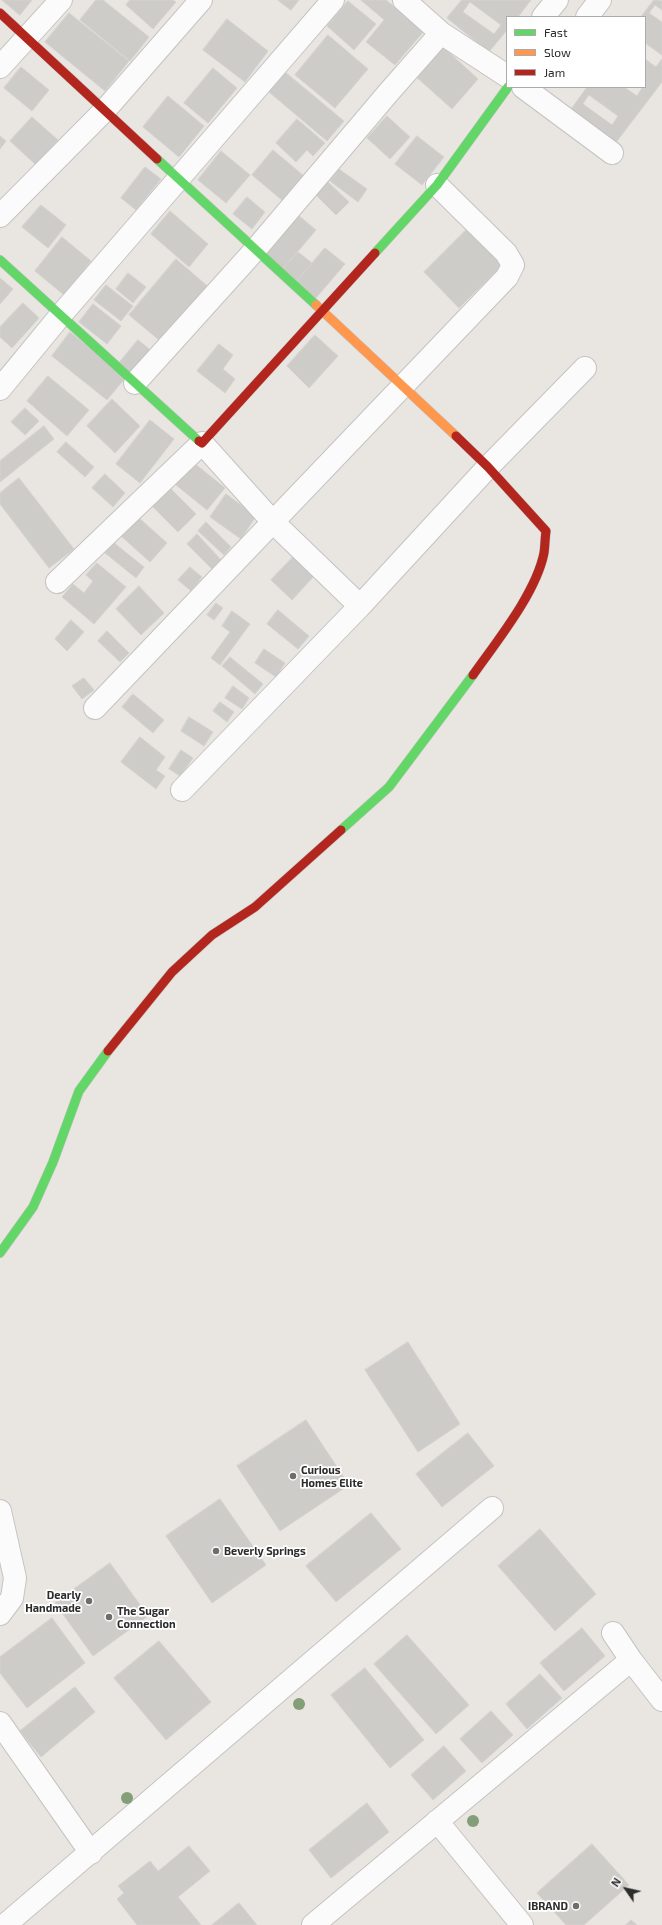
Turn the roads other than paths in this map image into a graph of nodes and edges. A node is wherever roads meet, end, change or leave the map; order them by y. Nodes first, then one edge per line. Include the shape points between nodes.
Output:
1 (61, 0) edge
2 (201, 0) edge
3 (333, 0) edge
4 (557, 0) edge
5 (600, 0) edge
6 (417, 4) edge
7 (0, 13) edge
8 (544, 16) edge
9 (588, 16) edge
10 (441, 34) junction
11 (26, 38) junction
12 (0, 67) edge
13 (506, 75) edge
14 (507, 88) edge
15 (524, 88) edge
16 (105, 110) junction
17 (612, 153) dead end
18 (179, 178) junction
19 (437, 185) junction
20 (0, 216) edge
21 (255, 250) junction
22 (0, 260) edge
23 (322, 310) junction
24 (60, 316) junction
25 (585, 368) dead end
26 (134, 383) junction
27 (403, 386) junction
28 (0, 389) edge
29 (202, 443) junction
30 (488, 467) junction
31 (273, 522) junction
32 (57, 582) dead end
33 (360, 606) junction
34 (94, 708) dead end
35 (182, 790) dead end
36 (0, 1253) edge
37 (492, 1508) dead end
38 (0, 1511) edge
39 (0, 1614) edge
40 (613, 1633) dead end
41 (631, 1660) junction
42 (662, 1700) edge
43 (0, 1723) edge
44 (437, 1821) junction
45 (91, 1853) junction
46 (5, 1925) edge
47 (313, 1925) edge
48 (522, 1925) edge

1 - 11 street
2 - 16 street
3 - 18 street
4 - 8 street
5 - 9 street
6 - 10 street
7 - 11 street
10 - 13 street
10 - 21 street
11 - 12 street
11 - 16 street
14 - 19 street
15 - 17 street
16 - 18 street
16 - 20 street
18 - 21 street
18 - 24 street
19 - 23 street
19 - 27 street via 506,253 513,265 507,277
21 - 23 street
21 - 26 street
22 - 24 street
23 - 27 street
23 - 29 street
24 - 26 street
24 - 28 street
25 - 30 street
26 - 29 street
27 - 30 street
27 - 31 street
29 - 31 street
29 - 32 street
30 - 33 street
30 - 36 street via 546,531 544,553 533,584 507,626 452,705 389,787 255,906 212,935 172,972 111,1046 79,1090 53,1162 33,1207
31 - 33 street
31 - 34 street
33 - 35 street
37 - 45 street
38 - 39 street via 15,1578 12,1598
40 - 41 street
41 - 42 street
41 - 44 street
43 - 45 street
44 - 47 street
44 - 48 street
45 - 46 street

